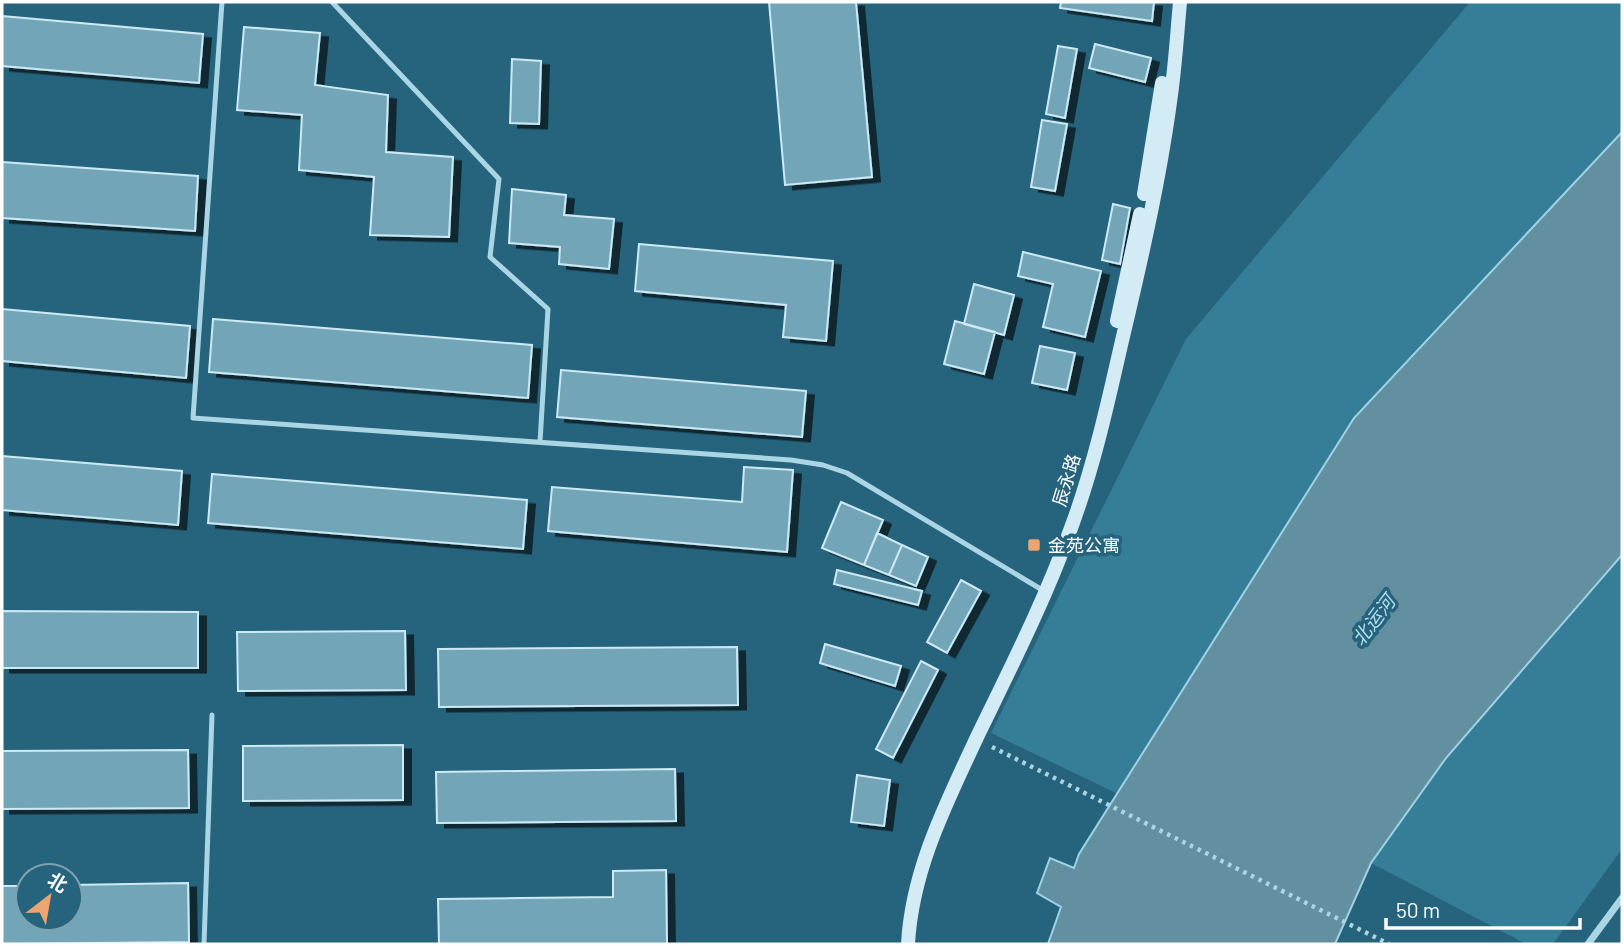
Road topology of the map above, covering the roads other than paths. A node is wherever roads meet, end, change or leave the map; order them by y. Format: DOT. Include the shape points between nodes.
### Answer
graph roads {
  1 [pos="222,2"];
  2 [pos="332,2"];
  3 [pos="1171,2"];
  4 [pos="1180,2"];
  5 [pos="540,442"];
  6 [pos="1043,590"];
  7 [pos="212,715"];
  8 [pos="1622,898"];
  9 [pos="204,944"];
  10 [pos="902,944"];
  11 [pos="908,944"];
  12 [pos="1588,944"];
  1 -- 5 [label="lane" via="193,418"];
  2 -- 5 [label="lane" via="499,179 489,257 548,309"];
  3 -- 6 [label="main road, 辰永路" via="1161,97 1141,212 1091,440"];
  4 -- 6 [label="main road, 辰永路" via="1170,102 1141,259 1098,444 1072,526"];
  5 -- 6 [label="lane" via="823,464 847,473"];
  6 -- 10 [label="main road, 辰永路" via="936,807 913,870"];
  6 -- 11 [label="main road, 辰永路" via="925,856"];
  7 -- 9 [label="lane"];
  8 -- 12 [label="street"];
}
